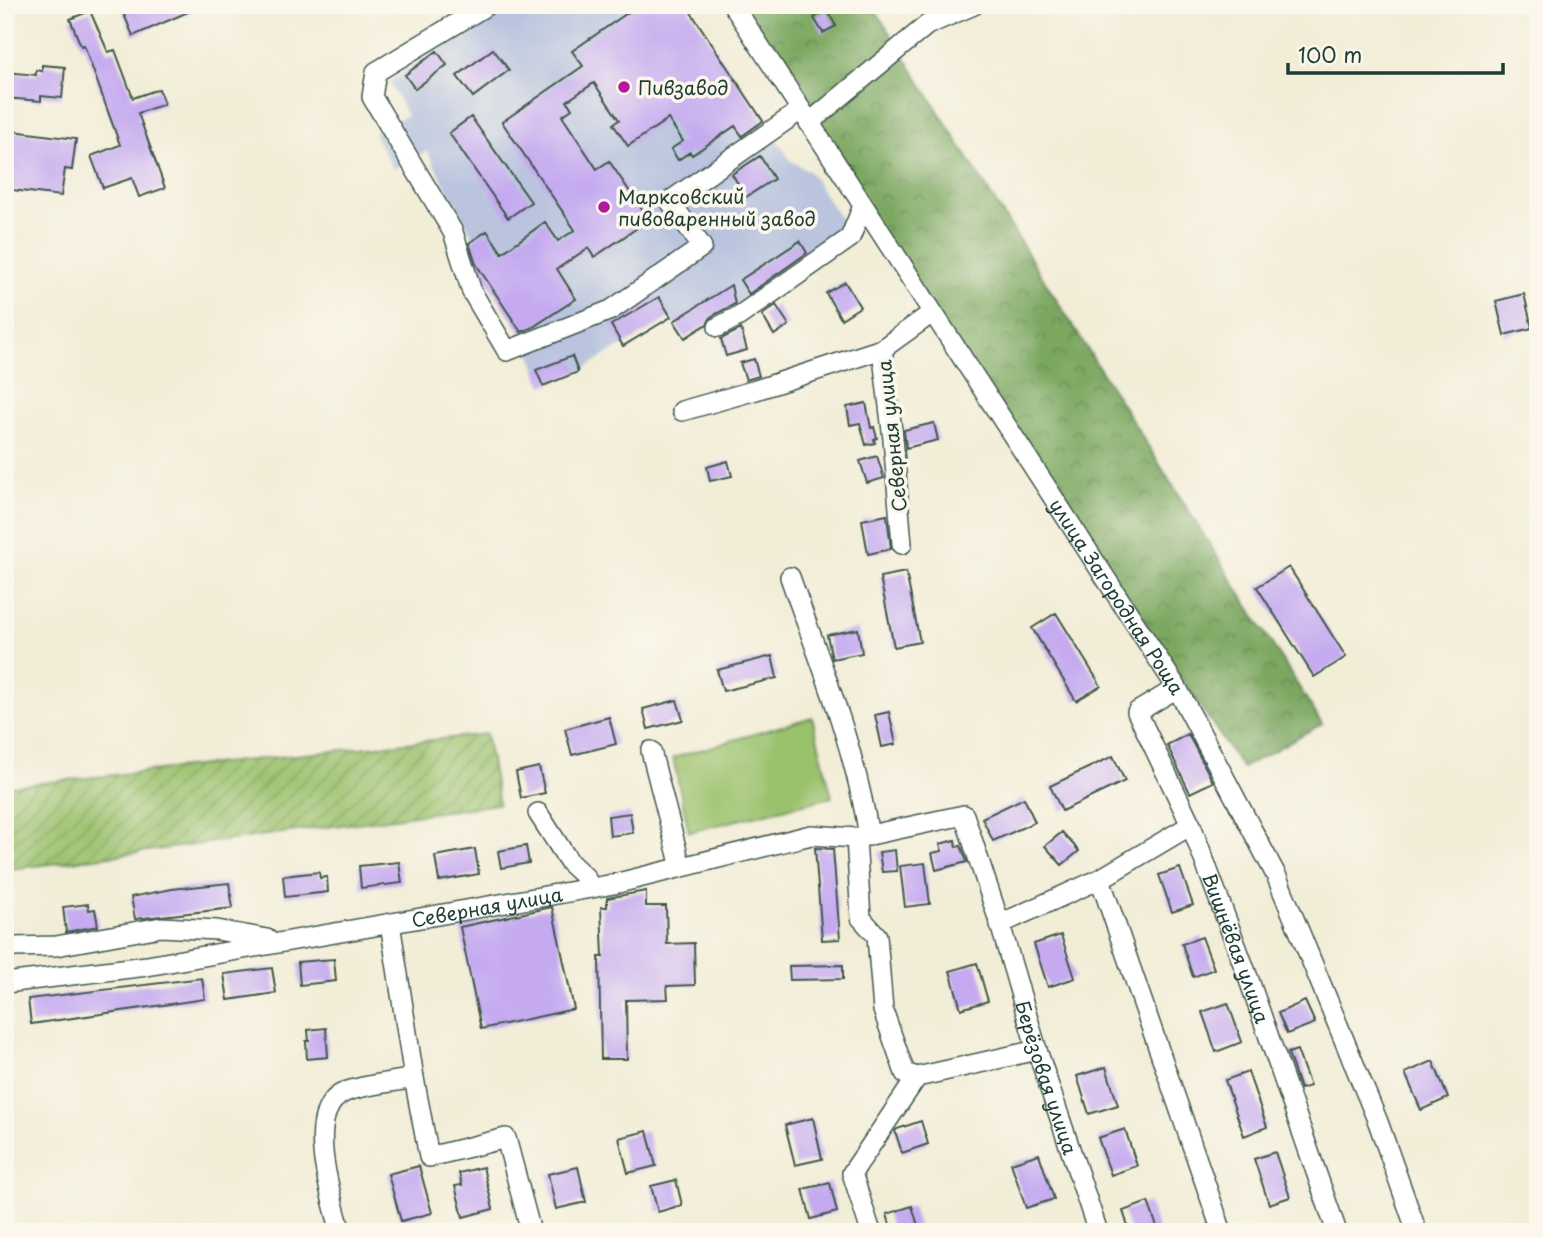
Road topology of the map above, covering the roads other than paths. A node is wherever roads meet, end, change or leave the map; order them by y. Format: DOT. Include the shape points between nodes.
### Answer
graph roads {
  1 [pos="487,5"];
  2 [pos="733,5"];
  3 [pos="974,5"];
  4 [pos="805,117"];
  5 [pos="863,206"];
  6 [pos="932,313"];
  7 [pos="718,327"];
  8 [pos="882,349"];
  9 [pos="682,411"];
  10 [pos="902,544"];
  11 [pos="790,577"];
  12 [pos="1177,688"];
  13 [pos="651,751"];
  14 [pos="538,813"];
  15 [pos="964,815"];
  16 [pos="1191,824"];
  17 [pos="863,837"];
  18 [pos="681,867"];
  19 [pos="1100,879"];
  20 [pos="592,888"];
  21 [pos="390,923"];
  22 [pos="1000,924"];
  23 [pos="282,942"];
  24 [pos="5,949"];
  25 [pos="5,983"];
  26 [pos="1037,1050"];
  27 [pos="917,1077"];
  28 [pos="414,1078"];
  29 [pos="341,1232"];
  30 [pos="530,1232"];
  31 [pos="871,1232"];
  32 [pos="1098,1232"];
  33 [pos="1222,1232"];
  34 [pos="1337,1232"];
  35 [pos="1417,1232"];
  1 -- 4 [label="street" via="376,72 372,97 453,232 471,292 507,351 611,310 702,247 670,201"];
  2 -- 4 [label="street, улица Загородная Роща"];
  3 -- 4 [label="street" via="927,24"];
  4 -- 5 [label="street, улица Загородная Роща"];
  5 -- 6 [label="street, улица Загородная Роща"];
  5 -- 7 [label="street" via="850,238"];
  6 -- 8 [label="street, Северная улица"];
  6 -- 12 [label="street, улица Загородная Роща"];
  8 -- 9 [label="street"];
  8 -- 10 [label="street, Северная улица"];
  11 -- 17 [label="street" via="863,795"];
  12 -- 16 [label="street, Вишнёвая улица" via="1138,712"];
  12 -- 35 [label="street, улица Загородная Роща" via="1276,875 1378,1122"];
  13 -- 18 [label="street"];
  14 -- 20 [label="street"];
  15 -- 17 [label="street, Северная улица"];
  15 -- 22 [label="street, Берёзовая улица"];
  16 -- 19 [label="street"];
  16 -- 34 [label="street, Вишнёвая улица"];
  17 -- 18 [label="street, Северная улица" via="811,835"];
  17 -- 27 [label="street" via="861,918 877,936 883,1010 905,1073"];
  18 -- 20 [label="street, Северная улица"];
  19 -- 22 [label="street"];
  19 -- 33 [label="street"];
  20 -- 21 [label="street, Северная улица"];
  21 -- 23 [label="street, Северная улица"];
  21 -- 28 [label="street"];
  22 -- 26 [label="street, Берёзовая улица"];
  23 -- 24 [label="street" via="218,930 160,927 56,946"];
  23 -- 25 [label="street, Северная улица" via="146,966"];
  26 -- 27 [label="street"];
  26 -- 32 [label="street, Берёзовая улица"];
  27 -- 31 [label="street" via="852,1173"];
  28 -- 29 [label="street" via="345,1092 330,1103 323,1126 326,1174"];
  28 -- 30 [label="street" via="429,1157 506,1138"];
}
